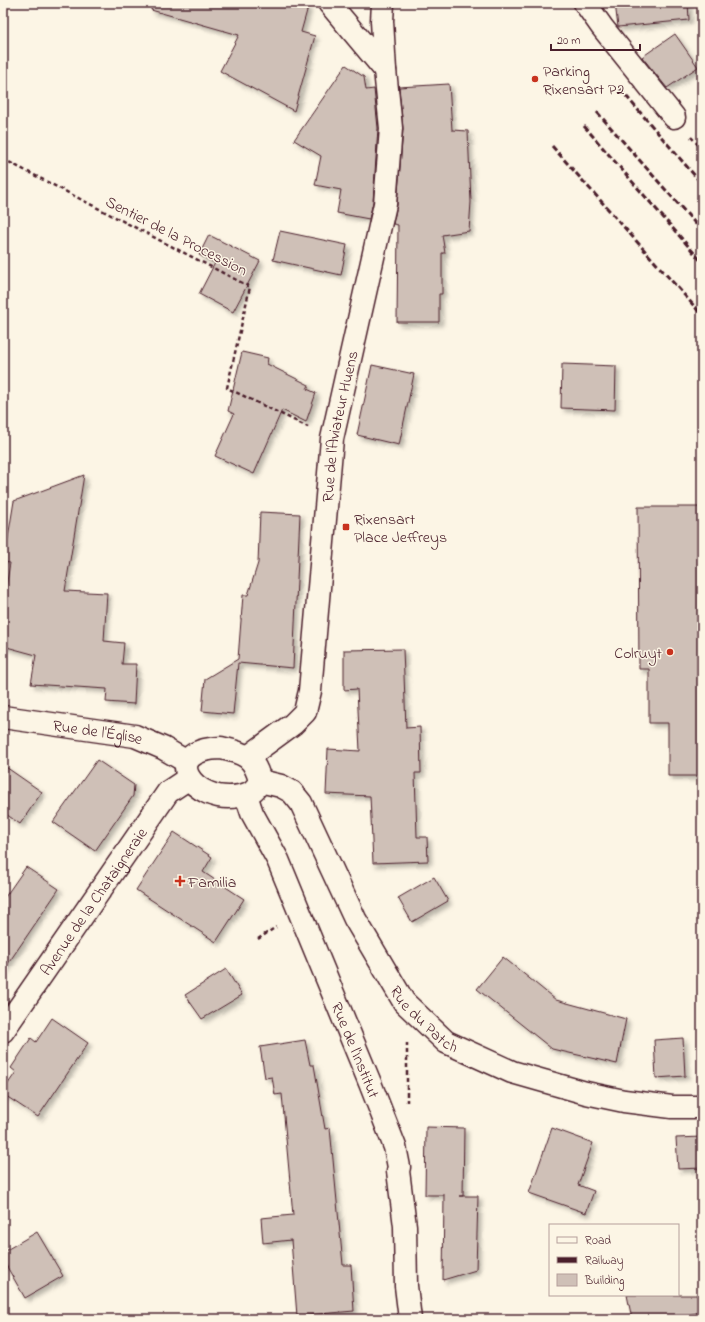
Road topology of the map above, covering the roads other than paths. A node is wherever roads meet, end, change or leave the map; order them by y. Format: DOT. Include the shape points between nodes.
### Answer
graph roads {
  1 [pos="329,3"];
  2 [pos="383,3"];
  3 [pos="585,3"];
  4 [pos="385,70"];
  5 [pos="674,117"];
  6 [pos="3,717"];
  7 [pos="248,757"];
  8 [pos="188,770"];
  9 [pos="253,788"];
  10 [pos="3,1031"];
  11 [pos="702,1107"];
  12 [pos="410,1319"];
  1 -- 4 [label="street"];
  2 -- 4 [label="street, Rue de l'Aviateur Huens"];
  3 -- 5 [label="street"];
  4 -- 7 [label="street, Rue de l'Aviateur Huens" via="391,128 384,204 332,439 310,691 305,712"];
  6 -- 8 [label="street, Rue de l'Église" via="135,736 163,748"];
  7 -- 8 [label="street" via="237,751 209,749 192,756"];
  7 -- 9 [label="street" via="257,771"];
  8 -- 9 [label="street" via="202,791 220,798 235,797"];
  8 -- 10 [label="street, Avenue de la Chataigneraie" via="168,792"];
  9 -- 11 [label="street, Rue du Patch" via="281,786 292,792 301,803 355,919 404,1002 446,1042 512,1072 586,1093 672,1107"];
  9 -- 12 [label="street, Rue de l'Institut" via="252,813 278,860 395,1147 405,1226 406,1286"];
}
